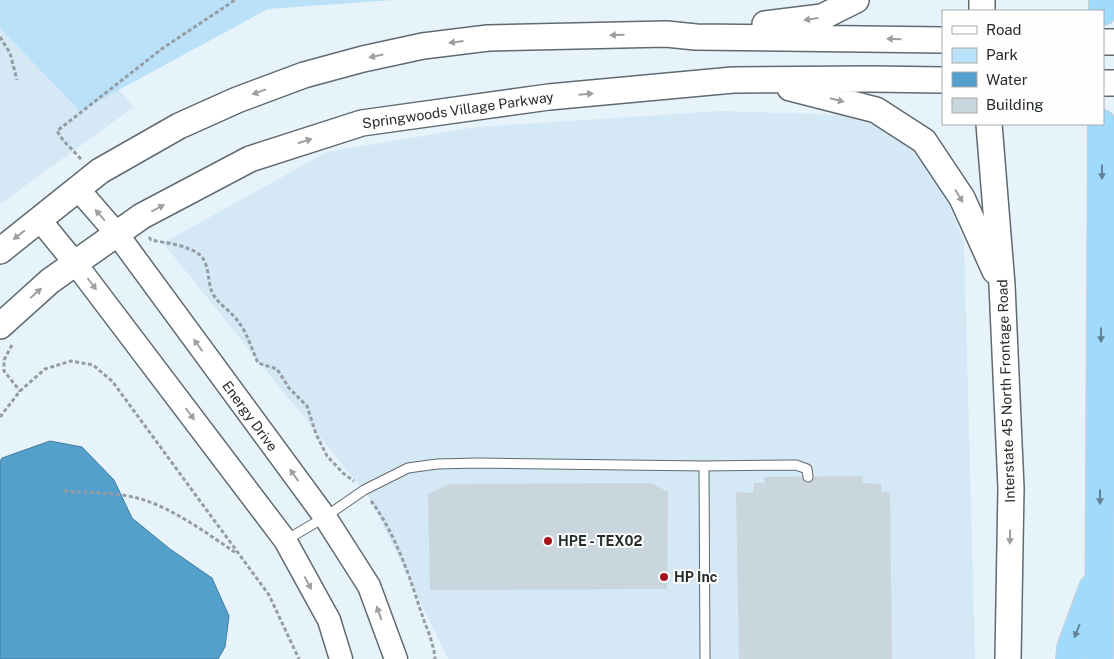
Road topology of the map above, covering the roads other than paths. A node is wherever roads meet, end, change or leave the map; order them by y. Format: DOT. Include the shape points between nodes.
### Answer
graph roads {
  1 [pos="856,0"];
  2 [pos="666,34"];
  3 [pos="942,40"];
  4 [pos="756,80"];
  5 [pos="942,80"];
  6 [pos="989,125"];
  7 [pos="1102,125"];
  8 [pos="87,182"];
  9 [pos="39,219"];
  10 [pos="126,227"];
  11 [pos="0,251"];
  12 [pos="75,263"];
  13 [pos="1002,285"];
  14 [pos="7,334"];
  15 [pos="704,466"];
  16 [pos="808,477"];
  17 [pos="325,517"];
  18 [pos="285,540"];
  19 [pos="1100,570"];
  20 [pos="341,659"];
  21 [pos="396,659"];
  22 [pos="705,659"];
  23 [pos="1008,659"];
  24 [pos="1070,659"];
  25 [pos="1099,659"];
  1 -- 2 [label="main road, one-way" via="822,17 774,24 696,23"];
  3 -- 2 [label="main road, one-way"];
  2 -- 8 [label="main road, one-way" via="488,38 363,58 304,74 179,126"];
  4 -- 5 [label="main road, Springwoods Village Parkway"];
  10 -- 4 [label="main road, Springwoods Village Parkway, one-way" via="250,159 362,123 549,97"];
  4 -- 13 [label="main road, one-way" via="876,110 924,141 962,198"];
  6 -- 13 [label="main road, Interstate 45 North Frontage Road"];
  7 -- 19 [label="highway, one-way"];
  8 -- 9 [label="main road"];
  10 -- 8 [label="street, Energy Drive, one-way"];
  9 -- 11 [label="main road, one-way"];
  9 -- 12 [label="street"];
  10 -- 12 [label="main road, Springwoods Village Parkway"];
  17 -- 10 [label="street, Energy Drive, one-way" via="131,253"];
  14 -- 12 [label="main road, Springwoods Village Parkway, one-way" via="50,282"];
  12 -- 18 [label="street, one-way"];
  13 -- 23 [label="main road, Interstate 45 North Frontage Road, one-way" via="1011,488"];
  15 -- 16 [label="lane" via="796,465 807,469"];
  15 -- 17 [label="lane" via="437,464 408,468 364,490"];
  15 -- 22 [label="lane"];
  17 -- 18 [label="lane"];
  21 -- 17 [label="street, Energy Drive, one-way" via="369,586"];
  18 -- 20 [label="street, one-way" via="328,620"];
  19 -- 24 [label="highway, one-way" via="1071,648"];
  19 -- 25 [label="highway"];
}
